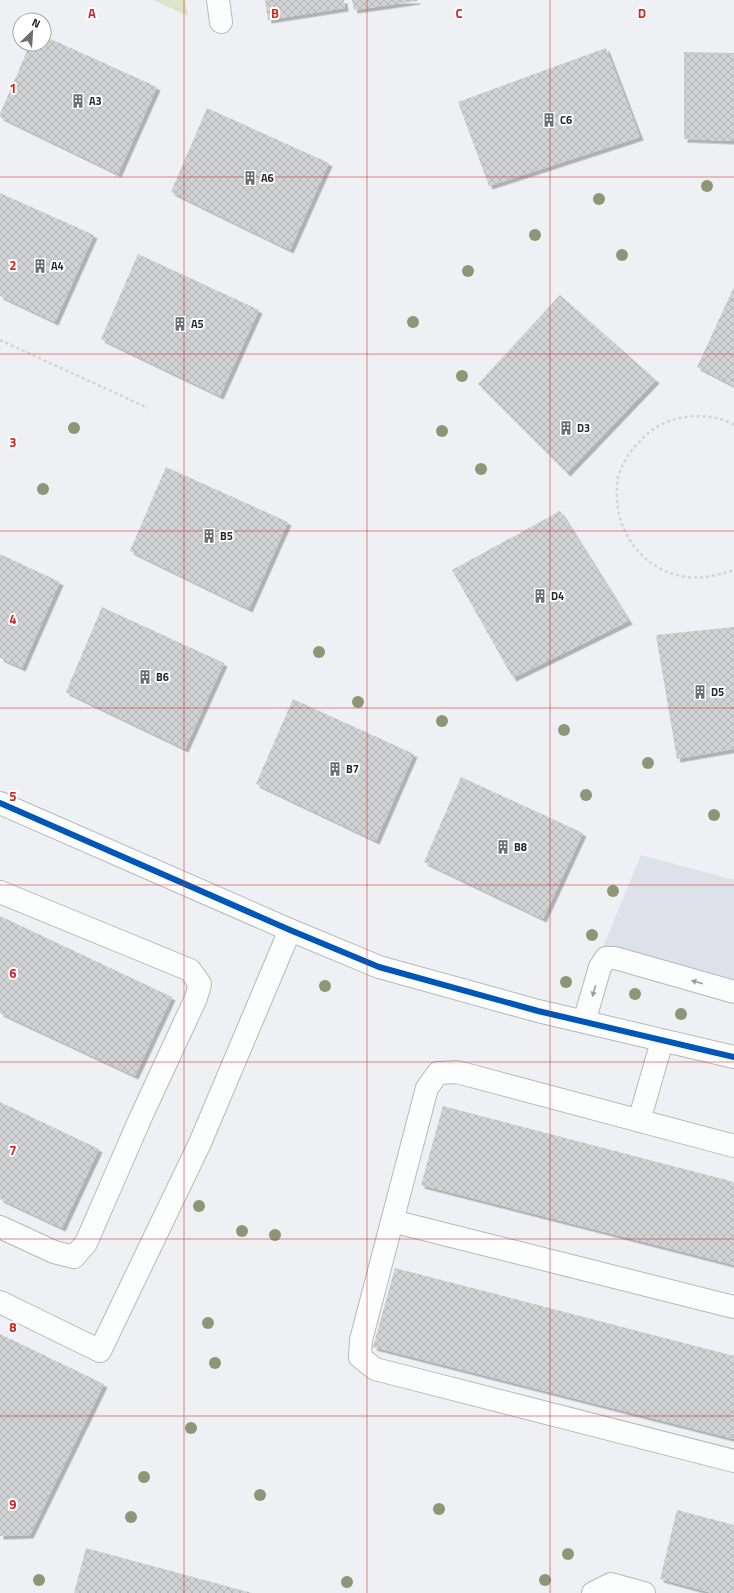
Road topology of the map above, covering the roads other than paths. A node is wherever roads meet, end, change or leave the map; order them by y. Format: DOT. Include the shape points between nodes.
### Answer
graph roads {
  1 [pos="218,0"];
  2 [pos="221,22"];
  3 [pos="1,808"];
  4 [pos="0,892"];
  5 [pos="290,930"];
  6 [pos="734,992"];
  7 [pos="584,1022"];
  8 [pos="662,1041"];
  9 [pos="734,1057"];
  10 [pos="639,1121"];
  11 [pos="734,1146"];
  12 [pos="392,1221"];
  13 [pos="0,1227"];
  14 [pos="0,1302"];
  15 [pos="734,1307"];
  16 [pos="734,1461"];
  17 [pos="593,1593"];
  18 [pos="644,1593"];
  1 -- 2 [label="street"];
  3 -- 5 [label="street"];
  4 -- 13 [label="street" via="190,970 200,984 86,1243 74,1257 54,1252"];
  5 -- 7 [label="street" via="379,967"];
  5 -- 14 [label="street" via="200,1143 100,1351"];
  6 -- 7 [label="street, one-way" via="615,958 606,958 600,967"];
  7 -- 8 [label="street"];
  8 -- 9 [label="street"];
  8 -- 10 [label="street"];
  10 -- 11 [label="street"];
  10 -- 12 [label="street" via="458,1072 438,1072 427,1088"];
  12 -- 15 [label="street"];
  12 -- 16 [label="street" via="361,1340 360,1357 375,1369"];
  17 -- 18 [label="street" via="610,1584"];
}
